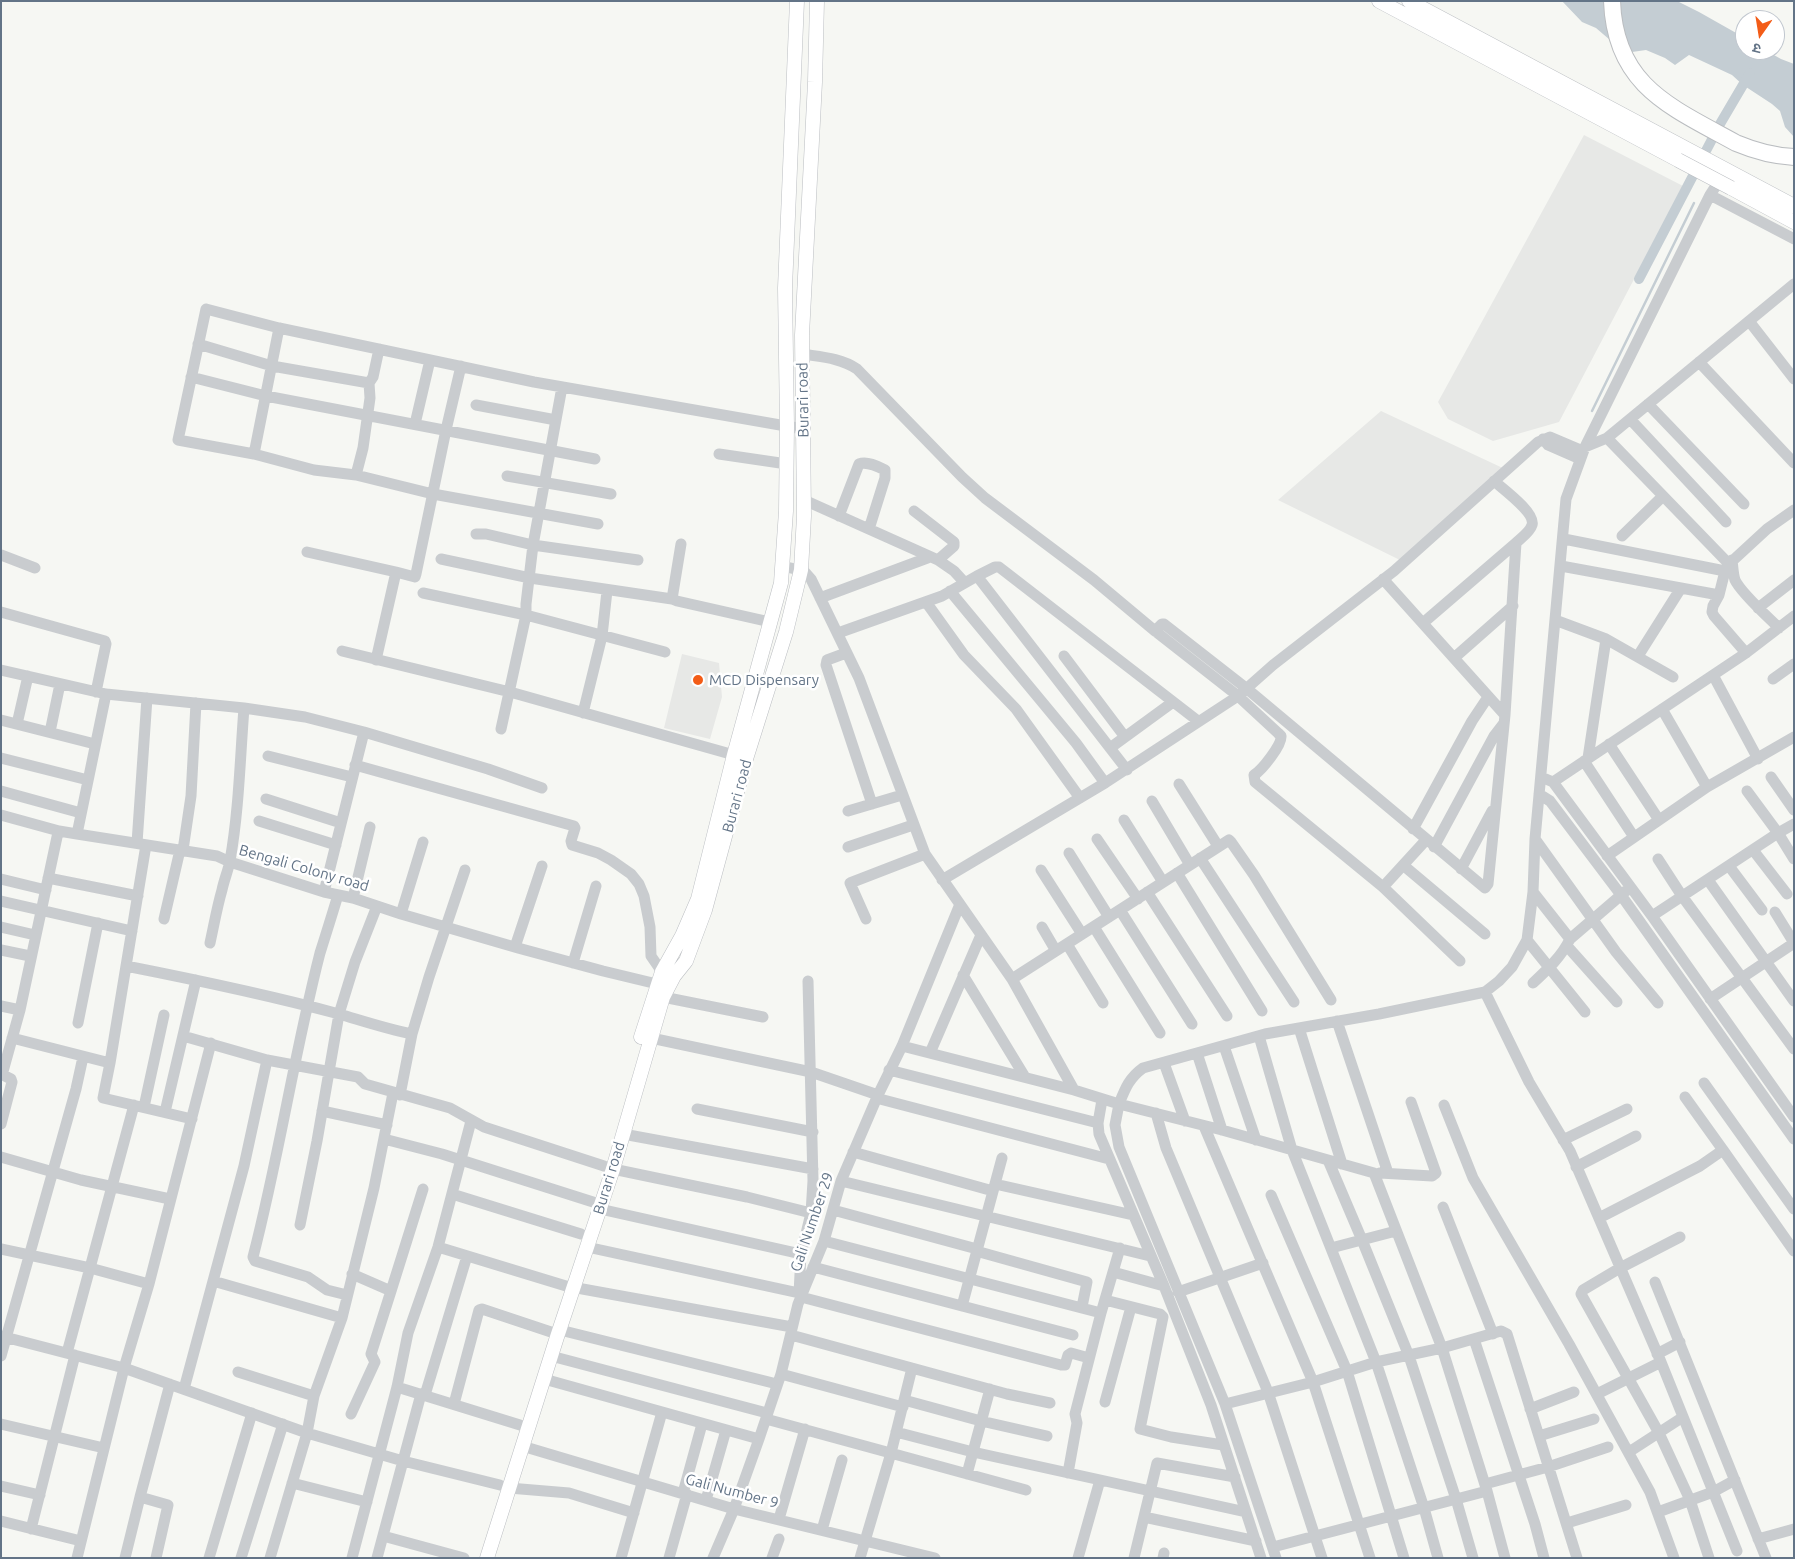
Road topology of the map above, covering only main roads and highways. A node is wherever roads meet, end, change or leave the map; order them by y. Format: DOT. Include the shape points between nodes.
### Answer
graph roads {
  1 [pos="797,1"];
  2 [pos="817,1"];
  3 [pos="1379,1"];
  4 [pos="1409,1"];
  5 [pos="1612,1"];
  6 [pos="1794,157"];
  7 [pos="1794,206"];
  8 [pos="1794,222"];
  9 [pos="749,700"];
  10 [pos="764,704"];
  11 [pos="661,984"];
  12 [pos="609,1168"];
  13 [pos="555,1331"];
  14 [pos="505,1486"];
  15 [pos="478,1558"];
  16 [pos="486,1558"];
  1 -- 9 [label="main road, Burari road" via="785,288 786,511 781,583"];
  2 -- 10 [label="main road, Burari road" via="802,354 804,500 801,570"];
  3 -- 8 [label="main road, bridge"];
  4 -- 7 [label="main road"];
  5 -- 6 [label="highway" via="1617,35 1625,58 1660,99 1748,148"];
  9 -- 10 [label="main road"];
  9 -- 11 [label="main road, Burari road" via="698,899"];
  10 -- 11 [label="main road, Burari road" via="705,910 686,960 674,976"];
  11 -- 12 [label="main road, Burari road"];
  11 -- 12 [label="main road, Burari road" via="651,1038 623,1134"];
  12 -- 13 [label="main road, Burari road"];
  13 -- 14 [label="main road, Burari road" via="520,1425"];
  13 -- 14 [label="main road, Burari road" via="544,1380"];
  14 -- 15 [label="main road, Burari road"];
  14 -- 16 [label="main road, Burari road"];
}
